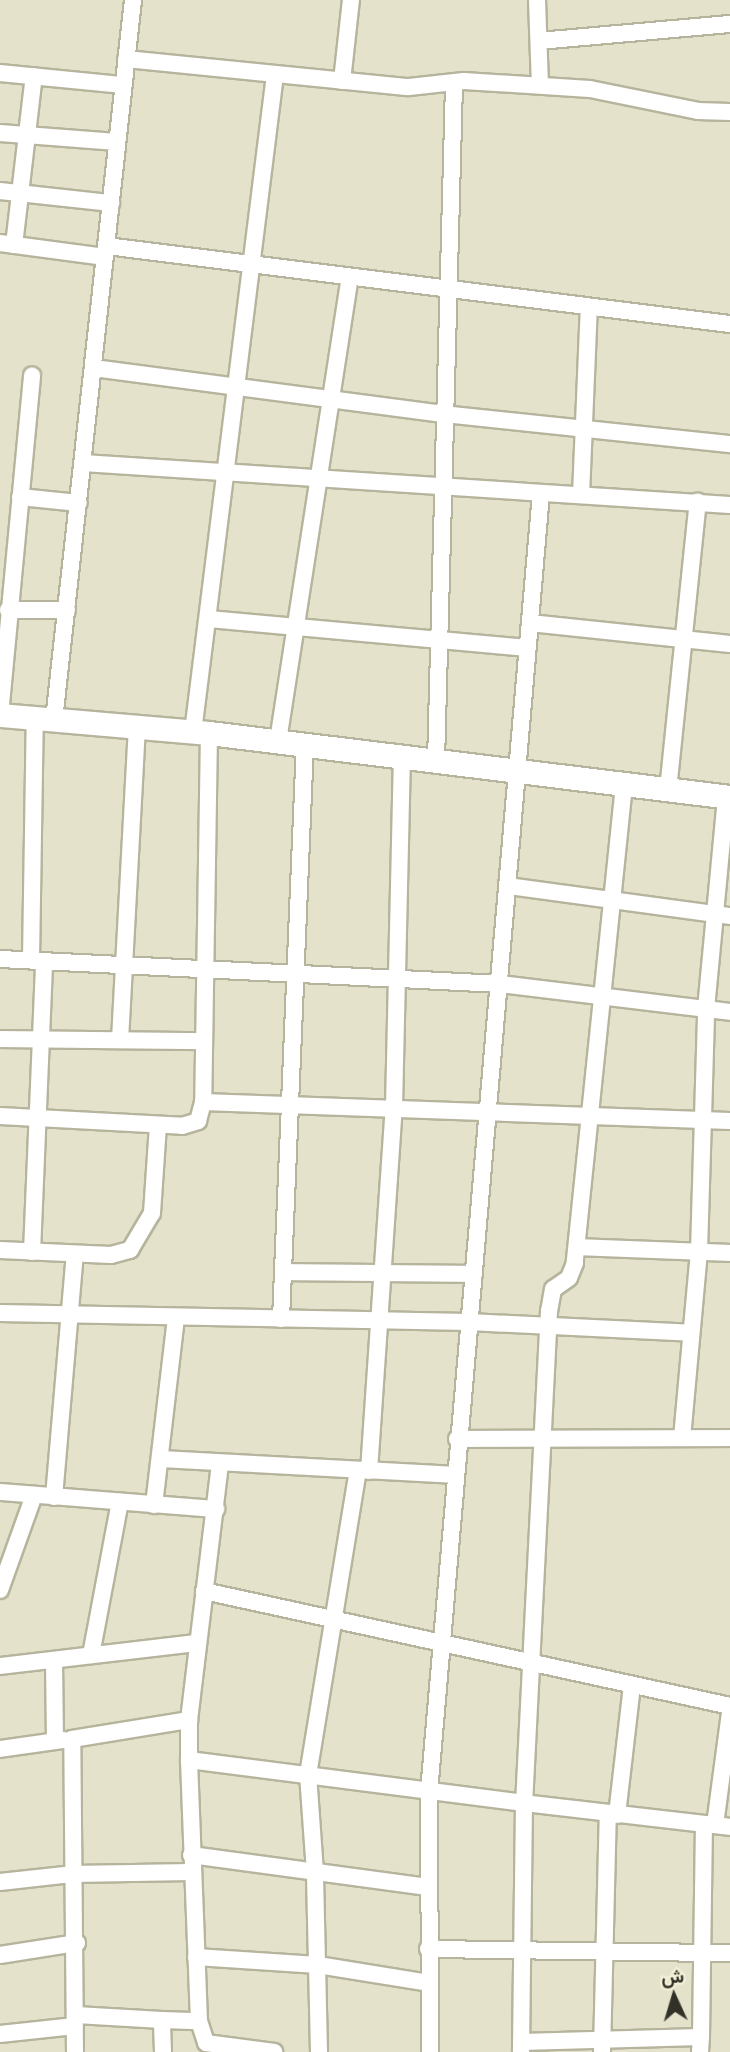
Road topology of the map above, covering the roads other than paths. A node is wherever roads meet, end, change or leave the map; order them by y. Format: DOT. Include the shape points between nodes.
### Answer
graph roads {
  1 [pos="133,0"];
  2 [pos="351,0"];
  3 [pos="537,0"];
  4 [pos="730,24"];
  5 [pos="539,41"];
  6 [pos="126,59"];
  7 [pos="0,73"];
  8 [pos="275,75"];
  9 [pos="34,76"];
  10 [pos="342,81"];
  11 [pos="454,83"];
  12 [pos="123,85"];
  13 [pos="540,85"];
  14 [pos="730,112"];
  15 [pos="0,133"];
  16 [pos="27,136"];
  17 [pos="117,142"];
  18 [pos="0,191"];
  19 [pos="20,193"];
  20 [pos="111,203"];
  21 [pos="7,244"];
  22 [pos="106,252"];
  23 [pos="250,265"];
  24 [pos="351,278"];
  25 [pos="446,290"];
  26 [pos="589,307"];
  27 [pos="730,324"];
  28 [pos="94,368"];
  29 [pos="32,376"];
  30 [pos="236,389"];
  31 [pos="332,400"];
  32 [pos="443,414"];
  33 [pos="584,429"];
  34 [pos="730,444"];
  35 [pos="83,463"];
  36 [pos="229,473"];
  37 [pos="320,480"];
  38 [pos="440,489"];
  39 [pos="541,493"];
  40 [pos="581,495"];
  41 [pos="20,497"];
  42 [pos="698,502"];
  43 [pos="79,503"];
  44 [pos="730,505"];
  45 [pos="8,610"];
  46 [pos="67,610"];
  47 [pos="209,619"];
  48 [pos="297,624"];
  49 [pos="530,624"];
  50 [pos="3,634"];
  51 [pos="439,639"];
  52 [pos="683,640"];
  53 [pos="730,644"];
  54 [pos="528,648"];
  55 [pos="0,715"];
  56 [pos="45,719"];
  57 [pos="137,727"];
  58 [pos="201,733"];
  59 [pos="278,741"];
  60 [pos="305,745"];
  61 [pos="402,757"];
  62 [pos="436,762"];
  63 [pos="518,772"];
  64 [pos="624,785"];
  65 [pos="668,790"];
  66 [pos="728,797"];
  67 [pos="508,886"];
  68 [pos="612,901"];
  69 [pos="722,915"];
  70 [pos="0,959"];
  71 [pos="38,960"];
  72 [pos="125,964"];
  73 [pos="203,969"];
  74 [pos="294,974"];
  75 [pos="398,978"];
  76 [pos="500,984"];
  77 [pos="601,996"];
  78 [pos="706,1009"];
  79 [pos="730,1012"];
  80 [pos="0,1039"];
  81 [pos="41,1040"];
  82 [pos="121,1040"];
  83 [pos="202,1041"];
  84 [pos="203,1102"];
  85 [pos="291,1102"];
  86 [pos="394,1107"];
  87 [pos="490,1111"];
  88 [pos="0,1116"];
  89 [pos="592,1116"];
  90 [pos="35,1119"];
  91 [pos="702,1120"];
  92 [pos="730,1121"];
  93 [pos="158,1125"];
  94 [pos="576,1247"];
  95 [pos="0,1250"];
  96 [pos="32,1252"];
  97 [pos="699,1252"];
  98 [pos="730,1253"];
  99 [pos="75,1254"];
  100 [pos="283,1272"];
  101 [pos="384,1272"];
  102 [pos="474,1274"];
  103 [pos="0,1313"];
  104 [pos="71,1315"];
  105 [pos="176,1317"];
  106 [pos="281,1319"];
  107 [pos="381,1321"];
  108 [pos="469,1322"];
  109 [pos="548,1326"];
  110 [pos="691,1333"];
  111 [pos="681,1438"];
  112 [pos="730,1438"];
  113 [pos="457,1440"];
  114 [pos="541,1440"];
  115 [pos="160,1459"];
  116 [pos="220,1465"];
  117 [pos="364,1471"];
  118 [pos="454,1475"];
  119 [pos="0,1492"];
  120 [pos="34,1495"];
  121 [pos="54,1497"];
  122 [pos="120,1502"];
  123 [pos="154,1505"];
  124 [pos="216,1509"];
  125 [pos="0,1590"];
  126 [pos="204,1591"];
  127 [pos="334,1621"];
  128 [pos="441,1642"];
  129 [pos="195,1643"];
  130 [pos="91,1655"];
  131 [pos="54,1660"];
  132 [pos="528,1662"];
  133 [pos="0,1666"];
  134 [pos="632,1685"];
  135 [pos="730,1706"];
  136 [pos="730,1713"];
  137 [pos="188,1720"];
  138 [pos="72,1739"];
  139 [pos="55,1741"];
  140 [pos="0,1749"];
  141 [pos="189,1760"];
  142 [pos="308,1775"];
  143 [pos="429,1792"];
  144 [pos="524,1803"];
  145 [pos="613,1814"];
  146 [pos="716,1825"];
  147 [pos="191,1855"];
  148 [pos="191,1872"];
  149 [pos="315,1872"];
  150 [pos="72,1874"];
  151 [pos="0,1882"];
  152 [pos="428,1887"];
  153 [pos="77,1943"];
  154 [pos="428,1950"];
  155 [pos="602,1952"];
  156 [pos="522,1953"];
  157 [pos="700,1953"];
  158 [pos="730,1954"];
  159 [pos="0,1955"];
  160 [pos="196,1956"];
  161 [pos="318,1965"];
  162 [pos="429,1983"];
  163 [pos="75,2020"];
  164 [pos="162,2020"];
  165 [pos="199,2021"];
  166 [pos="0,2034"];
  167 [pos="602,2044"];
  168 [pos="701,2044"];
  169 [pos="521,2047"];
  170 [pos="75,2052"];
  171 [pos="163,2052"];
  172 [pos="273,2052"];
  173 [pos="318,2052"];
  174 [pos="430,2052"];
  1 -- 6 [label="street"];
  2 -- 10 [label="street"];
  3 -- 5 [label="street"];
  4 -- 5 [label="street"];
  5 -- 13 [label="street"];
  6 -- 8 [label="street"];
  6 -- 12 [label="street"];
  7 -- 9 [label="street"];
  8 -- 10 [label="street"];
  8 -- 23 [label="street"];
  9 -- 12 [label="street"];
  9 -- 16 [label="street"];
  10 -- 11 [label="street" via="409,87"];
  11 -- 13 [label="street"];
  11 -- 25 [label="street"];
  12 -- 17 [label="street"];
  13 -- 14 [label="street" via="606,90 698,111"];
  15 -- 16 [label="street"];
  16 -- 17 [label="street"];
  16 -- 19 [label="street"];
  17 -- 20 [label="street"];
  18 -- 19 [label="street"];
  19 -- 20 [label="street"];
  19 -- 21 [label="street"];
  20 -- 22 [label="street"];
  21 -- 22 [label="street"];
  22 -- 23 [label="street"];
  22 -- 28 [label="street"];
  23 -- 24 [label="street"];
  23 -- 30 [label="street"];
  24 -- 25 [label="street"];
  24 -- 31 [label="street"];
  25 -- 26 [label="street"];
  25 -- 32 [label="street"];
  26 -- 27 [label="street"];
  26 -- 33 [label="street"];
  28 -- 30 [label="street"];
  28 -- 35 [label="street"];
  29 -- 41 [label="street"];
  30 -- 31 [label="street"];
  30 -- 36 [label="street"];
  31 -- 32 [label="street"];
  31 -- 37 [label="street"];
  32 -- 33 [label="street"];
  32 -- 38 [label="street"];
  33 -- 34 [label="street"];
  33 -- 40 [label="street"];
  35 -- 36 [label="street"];
  35 -- 43 [label="street"];
  36 -- 37 [label="street"];
  36 -- 47 [label="street"];
  37 -- 38 [label="street"];
  37 -- 48 [label="street"];
  38 -- 39 [label="street"];
  38 -- 51 [label="street"];
  39 -- 40 [label="street"];
  39 -- 49 [label="street"];
  40 -- 42 [label="street"];
  41 -- 43 [label="street"];
  41 -- 45 [label="street"];
  42 -- 44 [label="street"];
  42 -- 52 [label="street"];
  43 -- 46 [label="street"];
  45 -- 46 [label="street"];
  45 -- 50 [label="street"];
  46 -- 56 [label="street"];
  47 -- 48 [label="street"];
  47 -- 58 [label="street"];
  48 -- 51 [label="street"];
  48 -- 59 [label="street"];
  49 -- 52 [label="street"];
  49 -- 54 [label="street"];
  50 -- 55 [label="street"];
  51 -- 54 [label="street"];
  51 -- 62 [label="street"];
  52 -- 53 [label="street"];
  52 -- 65 [label="street"];
  54 -- 63 [label="street"];
  55 -- 56 [label="street"];
  56 -- 57 [label="street"];
  56 -- 71 [label="street"];
  57 -- 58 [label="street"];
  57 -- 72 [label="street"];
  58 -- 59 [label="street"];
  58 -- 73 [label="street"];
  59 -- 60 [label="street"];
  60 -- 61 [label="street"];
  60 -- 74 [label="street"];
  61 -- 62 [label="street"];
  61 -- 75 [label="street"];
  62 -- 63 [label="street"];
  63 -- 64 [label="street"];
  63 -- 67 [label="street"];
  64 -- 65 [label="street"];
  64 -- 68 [label="street"];
  65 -- 66 [label="street"];
  66 -- 69 [label="street"];
  67 -- 68 [label="street"];
  67 -- 76 [label="street"];
  68 -- 69 [label="street"];
  68 -- 77 [label="street"];
  69 -- 78 [label="street"];
  70 -- 71 [label="street"];
  71 -- 72 [label="street"];
  71 -- 81 [label="street"];
  72 -- 73 [label="street"];
  72 -- 82 [label="street"];
  73 -- 74 [label="street"];
  73 -- 83 [label="street"];
  74 -- 75 [label="street"];
  74 -- 85 [label="street"];
  75 -- 76 [label="street"];
  75 -- 86 [label="street"];
  76 -- 77 [label="street"];
  76 -- 87 [label="street"];
  77 -- 78 [label="street"];
  77 -- 89 [label="street"];
  78 -- 79 [label="street"];
  78 -- 91 [label="street"];
  80 -- 81 [label="street"];
  81 -- 82 [label="street"];
  81 -- 90 [label="street"];
  82 -- 83 [label="street"];
  83 -- 84 [label="street"];
  84 -- 85 [label="street"];
  84 -- 93 [label="street" via="195,1123"];
  85 -- 86 [label="street"];
  85 -- 100 [label="street"];
  86 -- 87 [label="street"];
  86 -- 101 [label="street"];
  87 -- 89 [label="street"];
  87 -- 102 [label="street"];
  88 -- 90 [label="street"];
  89 -- 91 [label="street"];
  89 -- 94 [label="street"];
  90 -- 93 [label="street"];
  90 -- 96 [label="street"];
  91 -- 92 [label="street"];
  91 -- 97 [label="street"];
  93 -- 99 [label="street" via="156,1195 144,1234 122,1254"];
  94 -- 97 [label="street"];
  94 -- 109 [label="street" via="572,1275 551,1296"];
  95 -- 96 [label="street"];
  96 -- 99 [label="street"];
  97 -- 98 [label="street"];
  97 -- 110 [label="street"];
  99 -- 104 [label="street"];
  100 -- 101 [label="street"];
  100 -- 106 [label="street"];
  101 -- 102 [label="street"];
  101 -- 107 [label="street"];
  102 -- 108 [label="street"];
  103 -- 104 [label="street"];
  104 -- 105 [label="street"];
  104 -- 121 [label="street"];
  105 -- 106 [label="street"];
  105 -- 115 [label="street"];
  106 -- 107 [label="street"];
  107 -- 108 [label="street"];
  107 -- 117 [label="street"];
  108 -- 109 [label="street"];
  108 -- 113 [label="street"];
  109 -- 110 [label="street"];
  109 -- 114 [label="street"];
  110 -- 111 [label="street"];
  111 -- 112 [label="street"];
  111 -- 114 [label="street"];
  113 -- 114 [label="street"];
  113 -- 118 [label="street"];
  114 -- 132 [label="street"];
  115 -- 116 [label="street"];
  115 -- 123 [label="street"];
  116 -- 117 [label="street"];
  116 -- 124 [label="street"];
  117 -- 118 [label="street"];
  117 -- 127 [label="street"];
  118 -- 128 [label="street"];
  119 -- 120 [label="street"];
  120 -- 121 [label="street"];
  120 -- 125 [label="street"];
  121 -- 122 [label="street"];
  122 -- 123 [label="street"];
  122 -- 130 [label="street"];
  123 -- 124 [label="street"];
  124 -- 126 [label="street"];
  126 -- 127 [label="street"];
  126 -- 129 [label="street"];
  127 -- 128 [label="street"];
  127 -- 142 [label="street"];
  128 -- 132 [label="street"];
  128 -- 143 [label="street"];
  129 -- 130 [label="street"];
  129 -- 137 [label="street"];
  130 -- 131 [label="street"];
  131 -- 133 [label="street"];
  131 -- 139 [label="street"];
  132 -- 134 [label="street"];
  132 -- 144 [label="street"];
  134 -- 135 [label="street"];
  134 -- 145 [label="street"];
  136 -- 146 [label="street"];
  137 -- 138 [label="street"];
  137 -- 141 [label="street"];
  138 -- 139 [label="street"];
  138 -- 150 [label="street"];
  139 -- 140 [label="street"];
  141 -- 142 [label="street"];
  141 -- 147 [label="street"];
  142 -- 143 [label="street"];
  142 -- 149 [label="street"];
  143 -- 144 [label="street"];
  143 -- 152 [label="street"];
  144 -- 145 [label="street"];
  144 -- 156 [label="street"];
  145 -- 146 [label="street"];
  145 -- 155 [label="street"];
  146 -- 157 [label="street"];
  147 -- 148 [label="street"];
  147 -- 149 [label="street"];
  148 -- 150 [label="street"];
  148 -- 160 [label="street"];
  149 -- 152 [label="street"];
  149 -- 161 [label="street"];
  150 -- 151 [label="street"];
  150 -- 153 [label="street"];
  152 -- 154 [label="street"];
  153 -- 159 [label="street"];
  153 -- 163 [label="street"];
  154 -- 156 [label="street"];
  154 -- 162 [label="street"];
  155 -- 156 [label="street"];
  155 -- 157 [label="street"];
  155 -- 167 [label="street"];
  156 -- 169 [label="street"];
  157 -- 158 [label="street"];
  157 -- 168 [label="street"];
  160 -- 161 [label="street"];
  160 -- 165 [label="street"];
  161 -- 162 [label="street"];
  161 -- 173 [label="street"];
  162 -- 174 [label="street"];
  163 -- 164 [label="street"];
  163 -- 166 [label="street"];
  163 -- 170 [label="street"];
  164 -- 165 [label="street"];
  164 -- 171 [label="street"];
  165 -- 172 [label="street" via="206,2043"];
  167 -- 168 [label="street"];
  167 -- 169 [label="street"];
}
